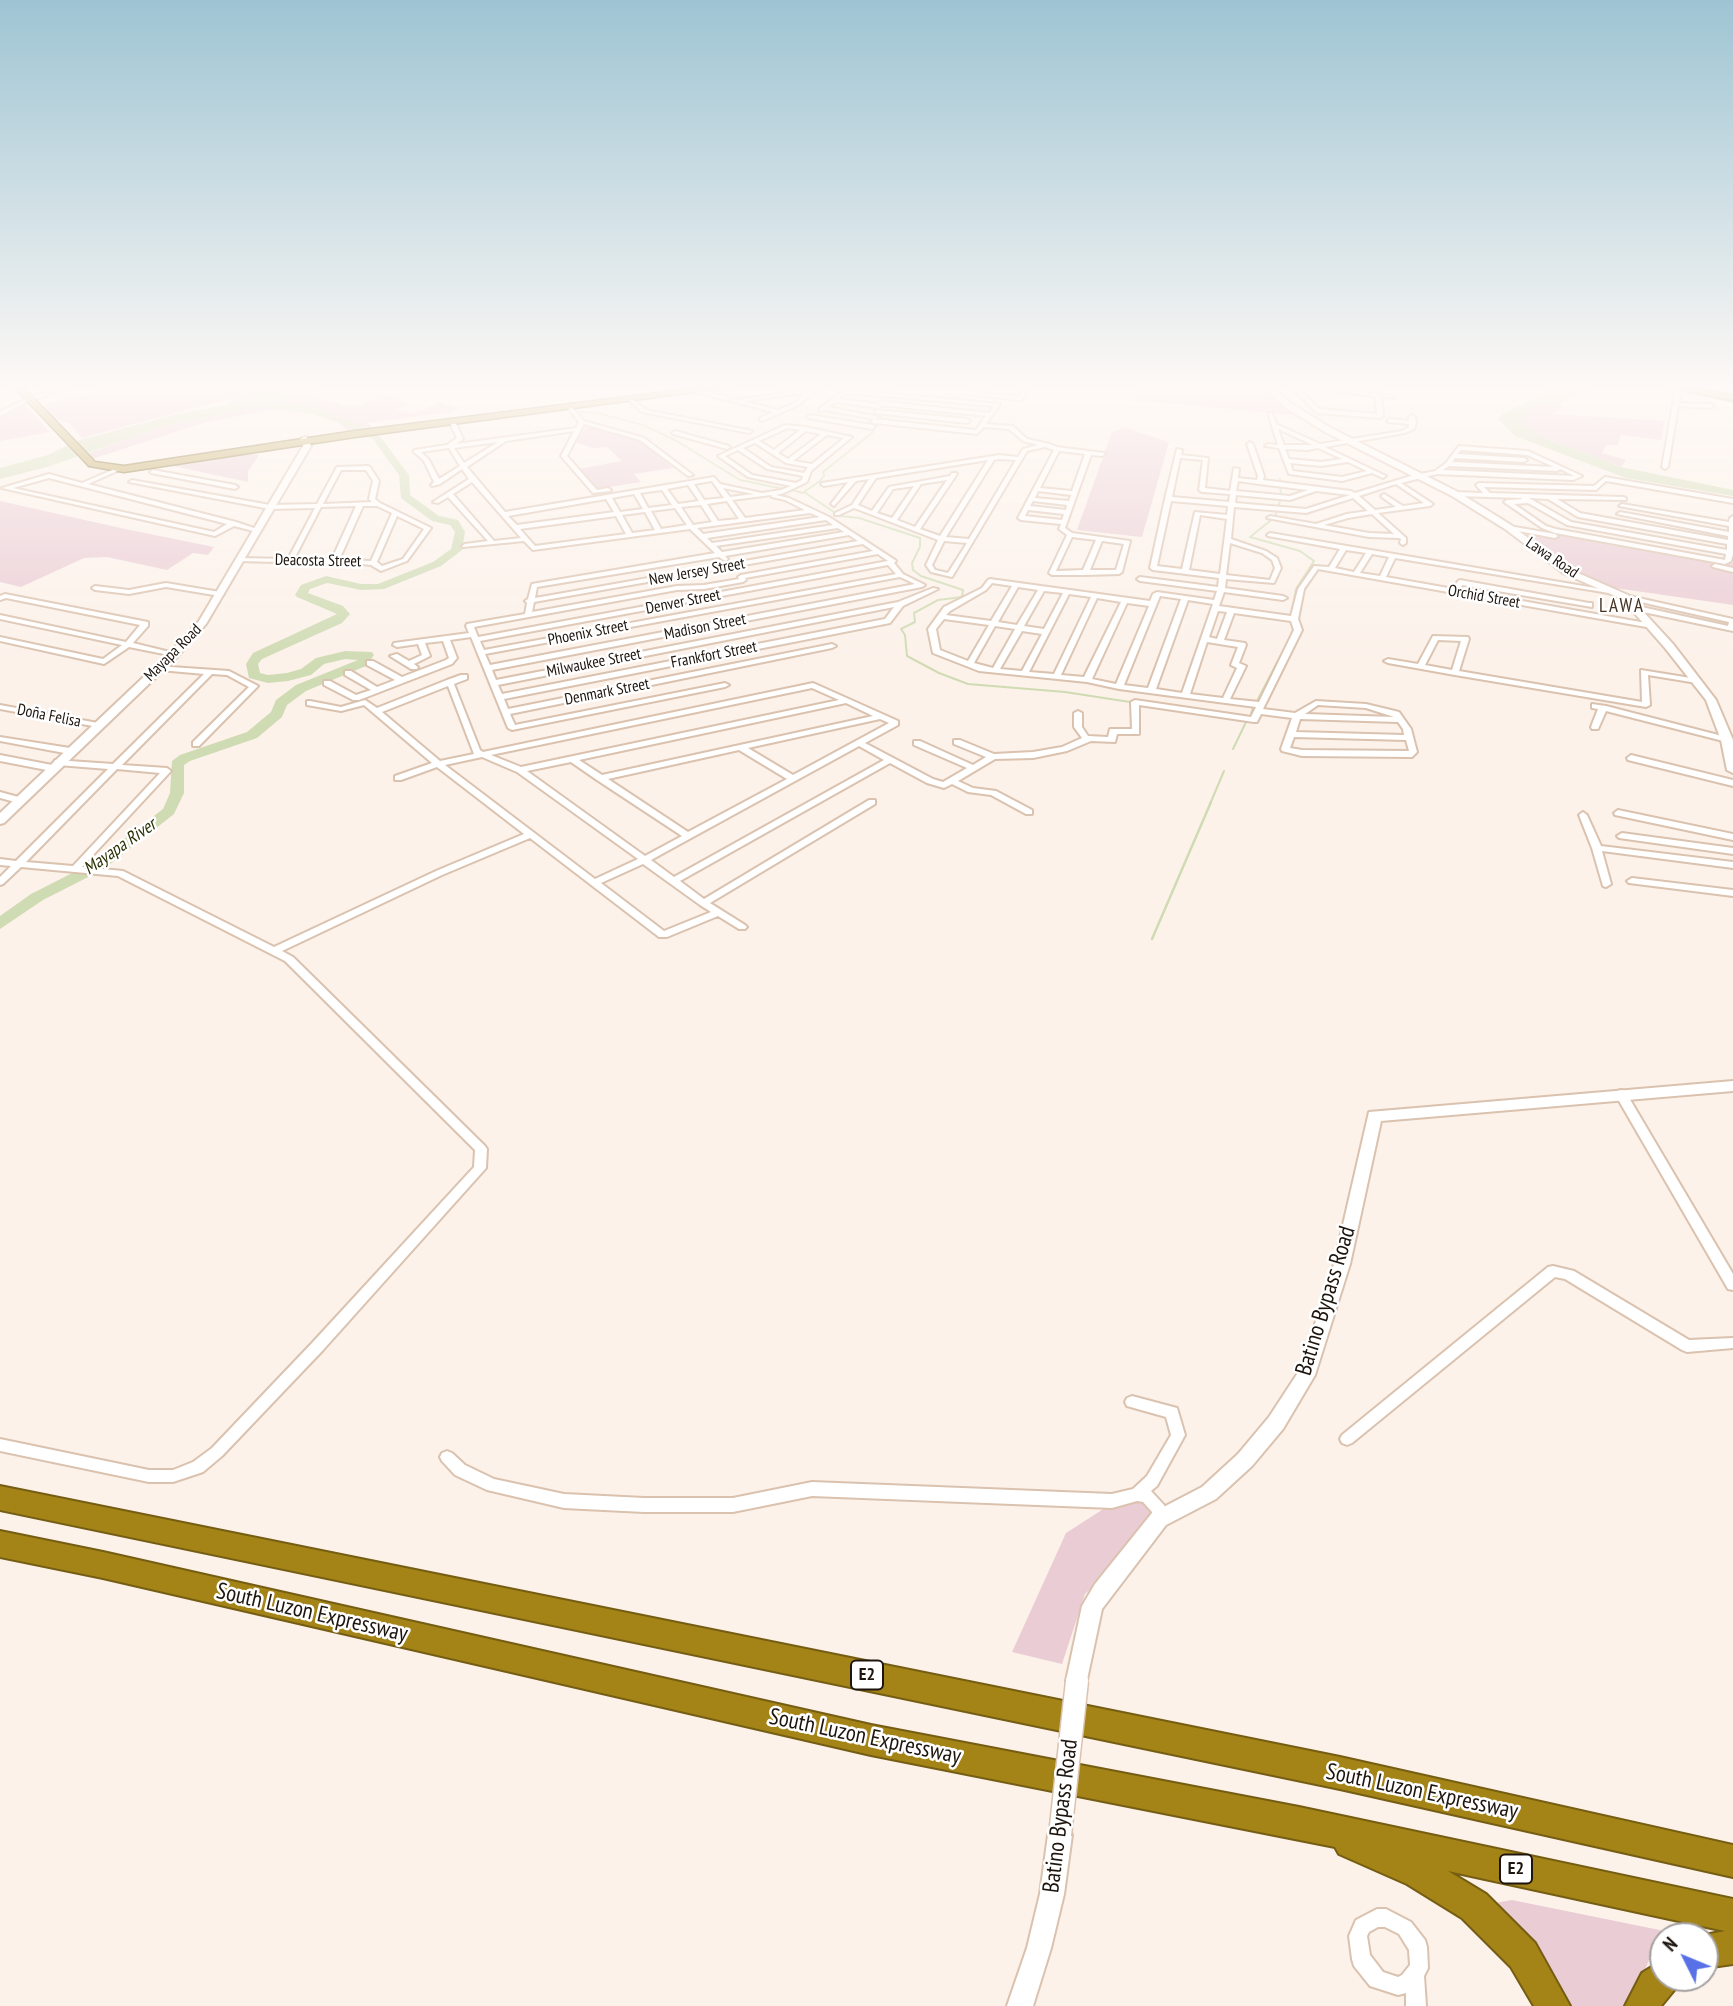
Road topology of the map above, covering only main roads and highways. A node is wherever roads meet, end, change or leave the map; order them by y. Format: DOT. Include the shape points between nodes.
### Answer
graph roads {
  1 [pos="283,481"];
  2 [pos="1431,481"];
  3 [pos="1733,770"];
  4 [pos="0,820"];
  5 [pos="1733,1087"];
  6 [pos="0,1498"];
  7 [pos="0,1544"];
  8 [pos="1298,1823"];
  9 [pos="1733,1861"];
  10 [pos="1733,1916"];
  11 [pos="1020,2006"];
  12 [pos="1553,2006"];
  1 -- 4 [label="main road, Mayapa Road" via="203,622"];
  2 -- 3 [label="main road, Lawa Road" via="1509,528 1566,570 1622,596 1637,608 1697,681 1720,719"];
  5 -- 11 [label="main road, Batino Bypass Road, bridge" via="1374,1116 1342,1264 1309,1370 1276,1423 1245,1460 1209,1493 1159,1519 1092,1606 1077,1681 1052,1894"];
  6 -- 9 [label="highway, South Luzon Expressway / E2" via="1340,1773"];
  7 -- 8 [label="highway, South Luzon Expressway / E2" via="871,1740"];
  8 -- 10 [label="highway, South Luzon Expressway / E2"];
  8 -- 12 [label="highway" via="1419,1872 1474,1906 1523,1955"];
}
